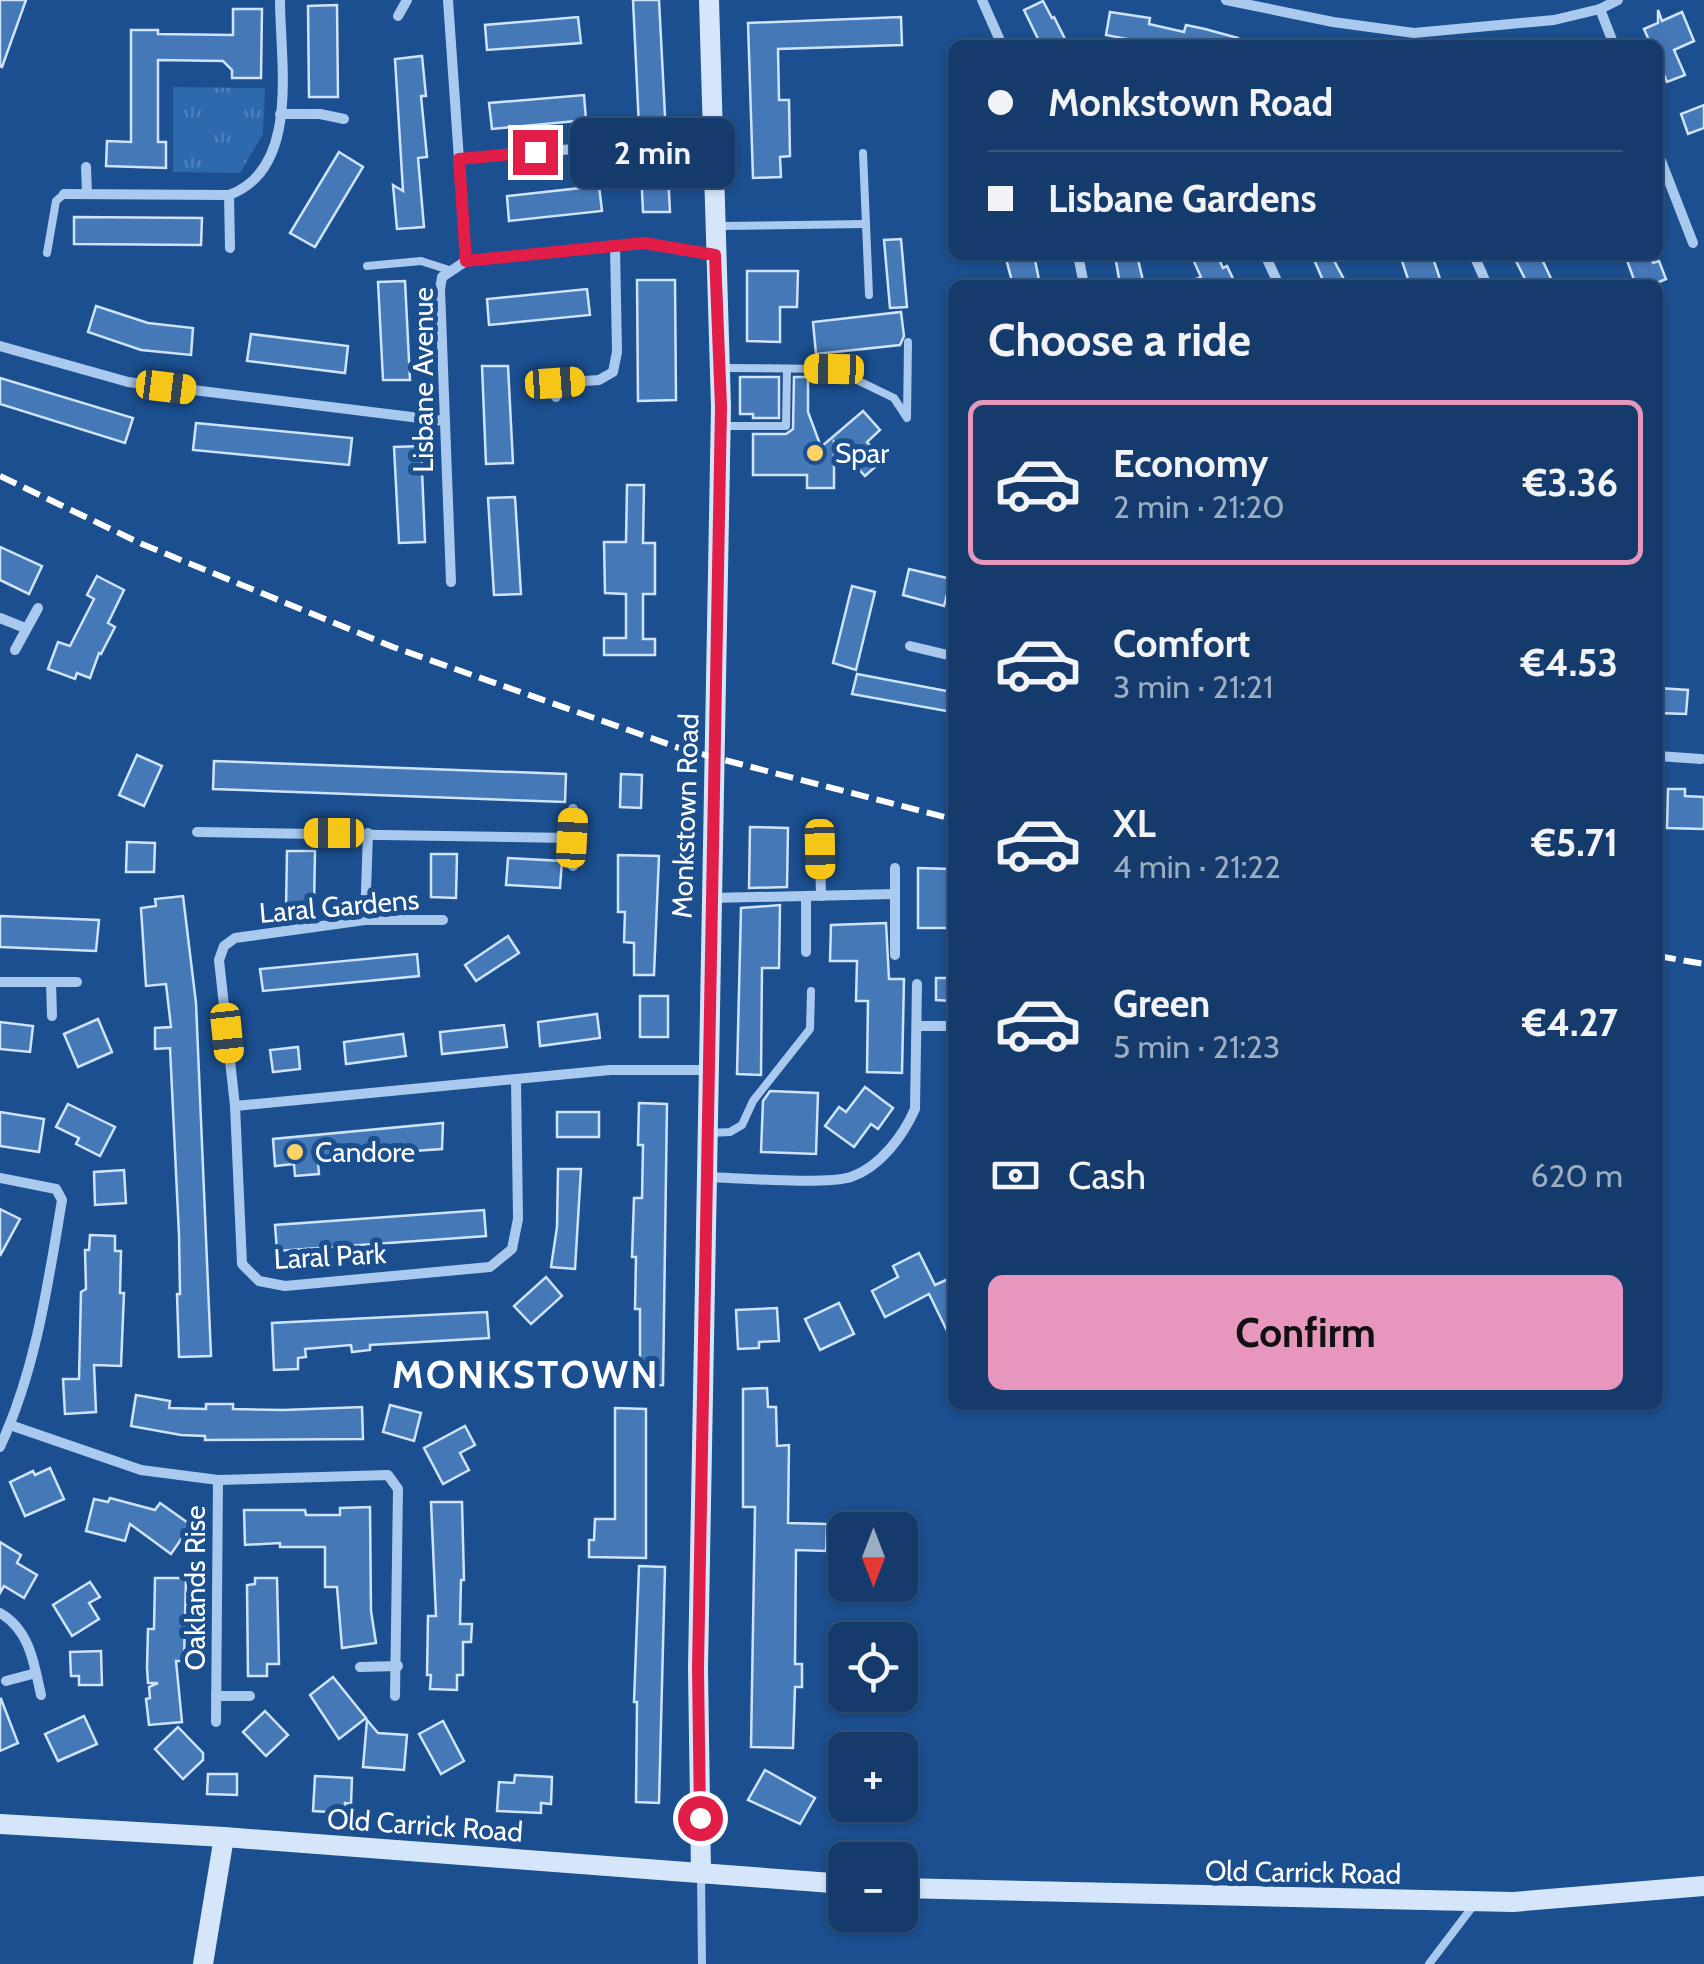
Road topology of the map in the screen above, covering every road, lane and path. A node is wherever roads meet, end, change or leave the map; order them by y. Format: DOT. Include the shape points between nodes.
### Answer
graph roads {
  1 [pos="280,0"];
  2 [pos="407,0"];
  3 [pos="448,0"];
  4 [pos="710,0"];
  5 [pos="982,0"];
  6 [pos="1226,0"];
  7 [pos="1618,0"];
  8 [pos="1258,4"];
  9 [pos="1600,9"];
  10 [pos="398,16"];
  11 [pos="1415,39"];
  12 [pos="1000,40"];
  13 [pos="1612,40"];
  14 [pos="280,114"];
  15 [pos="344,119"];
  16 [pos="572,149"];
  17 [pos="863,153"];
  18 [pos="459,159"];
  19 [pos="86,166"];
  20 [pos="1663,167"];
  21 [pos="64,194"];
  22 [pos="87,194"];
  23 [pos="229,195"];
  24 [pos="866,224"];
  25 [pos="714,226"];
  26 [pos="1693,243"];
  27 [pos="615,246"];
  28 [pos="230,248"];
  29 [pos="47,253"];
  30 [pos="715,255"];
  31 [pos="466,261"];
  32 [pos="367,266"];
  33 [pos="449,270"];
  34 [pos="870,296"];
  35 [pos="908,342"];
  36 [pos="0,346"];
  37 [pos="720,368"];
  38 [pos="787,369"];
  39 [pos="556,397"];
  40 [pos="444,421"];
  41 [pos="721,426"];
  42 [pos="451,582"];
  43 [pos="38,608"];
  44 [pos="0,618"];
  45 [pos="25,628"];
  46 [pos="910,646"];
  47 [pos="14,650"];
  48 [pos="948,655"];
  49 [pos="1663,756"];
  50 [pos="1701,759"];
  51 [pos="574,809"];
  52 [pos="198,832"];
  53 [pos="368,834"];
  54 [pos="572,838"];
  55 [pos="820,849"];
  56 [pos="572,866"];
  57 [pos="896,868"];
  58 [pos="895,894"];
  59 [pos="806,896"];
  60 [pos="821,896"];
  61 [pos="711,898"];
  62 [pos="365,920"];
  63 [pos="443,920"];
  64 [pos="806,952"];
  65 [pos="895,954"];
  66 [pos="0,982"];
  67 [pos="51,982"];
  68 [pos="76,982"];
  69 [pos="917,984"];
  70 [pos="811,991"];
  71 [pos="52,1016"];
  72 [pos="918,1026"];
  73 [pos="948,1026"];
  74 [pos="708,1070"];
  75 [pos="516,1080"];
  76 [pos="234,1106"];
  77 [pos="708,1133"];
  78 [pos="708,1177"];
  79 [pos="0,1178"];
  80 [pos="10,1425"];
  81 [pos="0,1447"];
  82 [pos="218,1480"];
  83 [pos="0,1613"];
  84 [pos="398,1666"];
  85 [pos="360,1667"];
  86 [pos="36,1673"];
  87 [pos="6,1681"];
  88 [pos="41,1694"];
  89 [pos="216,1696"];
  90 [pos="250,1696"];
  91 [pos="395,1696"];
  92 [pos="216,1722"];
  93 [pos="0,1824"];
  94 [pos="224,1838"];
  95 [pos="700,1874"];
  96 [pos="828,1883"];
  97 [pos="1704,1886"];
  98 [pos="918,1888"];
  99 [pos="1476,1902"];
  100 [pos="203,1964"];
  101 [pos="702,1964"];
  102 [pos="1429,1964"];
  1 -- 14 [label="street"];
  2 -- 10 [label="street"];
  3 -- 18 [label="street"];
  4 -- 25 [label="street, Monkstown Road"];
  5 -- 12 [label="street"];
  6 -- 8 [label="street"];
  7 -- 9 [label="street"];
  8 -- 11 [label="street"];
  9 -- 11 [label="street"];
  9 -- 13 [label="street"];
  14 -- 15 [label="street"];
  14 -- 23 [label="street" via="276,145 258,177"];
  16 -- 18 [label="street"];
  17 -- 24 [label="lane"];
  18 -- 31 [label="street"];
  19 -- 22 [label="street"];
  20 -- 26 [label="street"];
  21 -- 22 [label="street"];
  21 -- 29 [label="lane" via="56,201"];
  22 -- 23 [label="street"];
  23 -- 28 [label="street"];
  24 -- 25 [label="lane"];
  24 -- 34 [label="lane"];
  25 -- 30 [label="street, Monkstown Road"];
  27 -- 30 [label="street, Lisbane Avenue" via="644,243"];
  27 -- 31 [label="street, Lisbane Avenue"];
  27 -- 39 [label="street" via="613,372 599,380 555,383"];
  30 -- 37 [label="street, Monkstown Road"];
  31 -- 33 [label="street, Lisbane Avenue"];
  32 -- 33 [label="lane" via="421,260"];
  33 -- 40 [label="street, Lisbane Avenue" via="440,289"];
  35 -- 38 [label="lane" via="906,418 894,398 834,369"];
  36 -- 40 [label="street" via="128,382"];
  37 -- 38 [label="lane"];
  37 -- 41 [label="street, Monkstown Road"];
  38 -- 41 [label="lane" via="786,426"];
  40 -- 42 [label="street, Lisbane Avenue"];
  41 -- 61 [label="street, Monkstown Road"];
  43 -- 45 [label="street"];
  44 -- 45 [label="street"];
  45 -- 47 [label="street"];
  46 -- 48 [label="street"];
  49 -- 50 [label="street"];
  51 -- 54 [label="street"];
  52 -- 53 [label="street"];
  53 -- 54 [label="street"];
  53 -- 62 [label="street"];
  54 -- 56 [label="street"];
  55 -- 60 [label="street"];
  57 -- 58 [label="street"];
  58 -- 60 [label="street"];
  58 -- 65 [label="street"];
  59 -- 60 [label="street"];
  59 -- 61 [label="street"];
  59 -- 64 [label="street"];
  61 -- 74 [label="street, Monkstown Road"];
  62 -- 63 [label="street, Laral Gardens"];
  62 -- 76 [label="street, Laral Gardens" via="236,938 224,946 219,960"];
  66 -- 67 [label="street"];
  67 -- 68 [label="street"];
  67 -- 71 [label="street"];
  69 -- 72 [label="street"];
  70 -- 77 [label="lane" via="810,1030 752,1101 742,1125"];
  72 -- 73 [label="street"];
  72 -- 78 [label="street" via="915,1109 871,1165 837,1178"];
  74 -- 75 [label="street" via="610,1070"];
  74 -- 77 [label="street, Monkstown Road"];
  75 -- 76 [label="street"];
  75 -- 76 [label="street, Laral Park" via="518,1219 512,1249 490,1267 285,1286 258,1281 242,1264"];
  77 -- 78 [label="street, Monkstown Road"];
  78 -- 95 [label="street, Monkstown Road"];
  79 -- 80 [label="street" via="56,1189 62,1200 42,1318"];
  80 -- 81 [label="street"];
  80 -- 82 [label="street" via="141,1470"];
  82 -- 84 [label="street" via="388,1475 398,1489"];
  82 -- 89 [label="street, Oaklands Rise"];
  83 -- 86 [label="street" via="28,1642"];
  84 -- 85 [label="street"];
  84 -- 91 [label="street"];
  86 -- 87 [label="street"];
  86 -- 88 [label="street"];
  89 -- 90 [label="street, Oaklands Rise"];
  89 -- 92 [label="street, Oaklands Rise"];
  93 -- 94 [label="street, Old Carrick Road"];
  94 -- 95 [label="street, Old Carrick Road"];
  94 -- 100 [label="street"];
  95 -- 96 [label="street, Old Carrick Road"];
  95 -- 101 [label="lane"];
  97 -- 99 [label="street, Old Carrick Road"];
  98 -- 99 [label="street, Old Carrick Road"];
  99 -- 102 [label="lane"];
}
